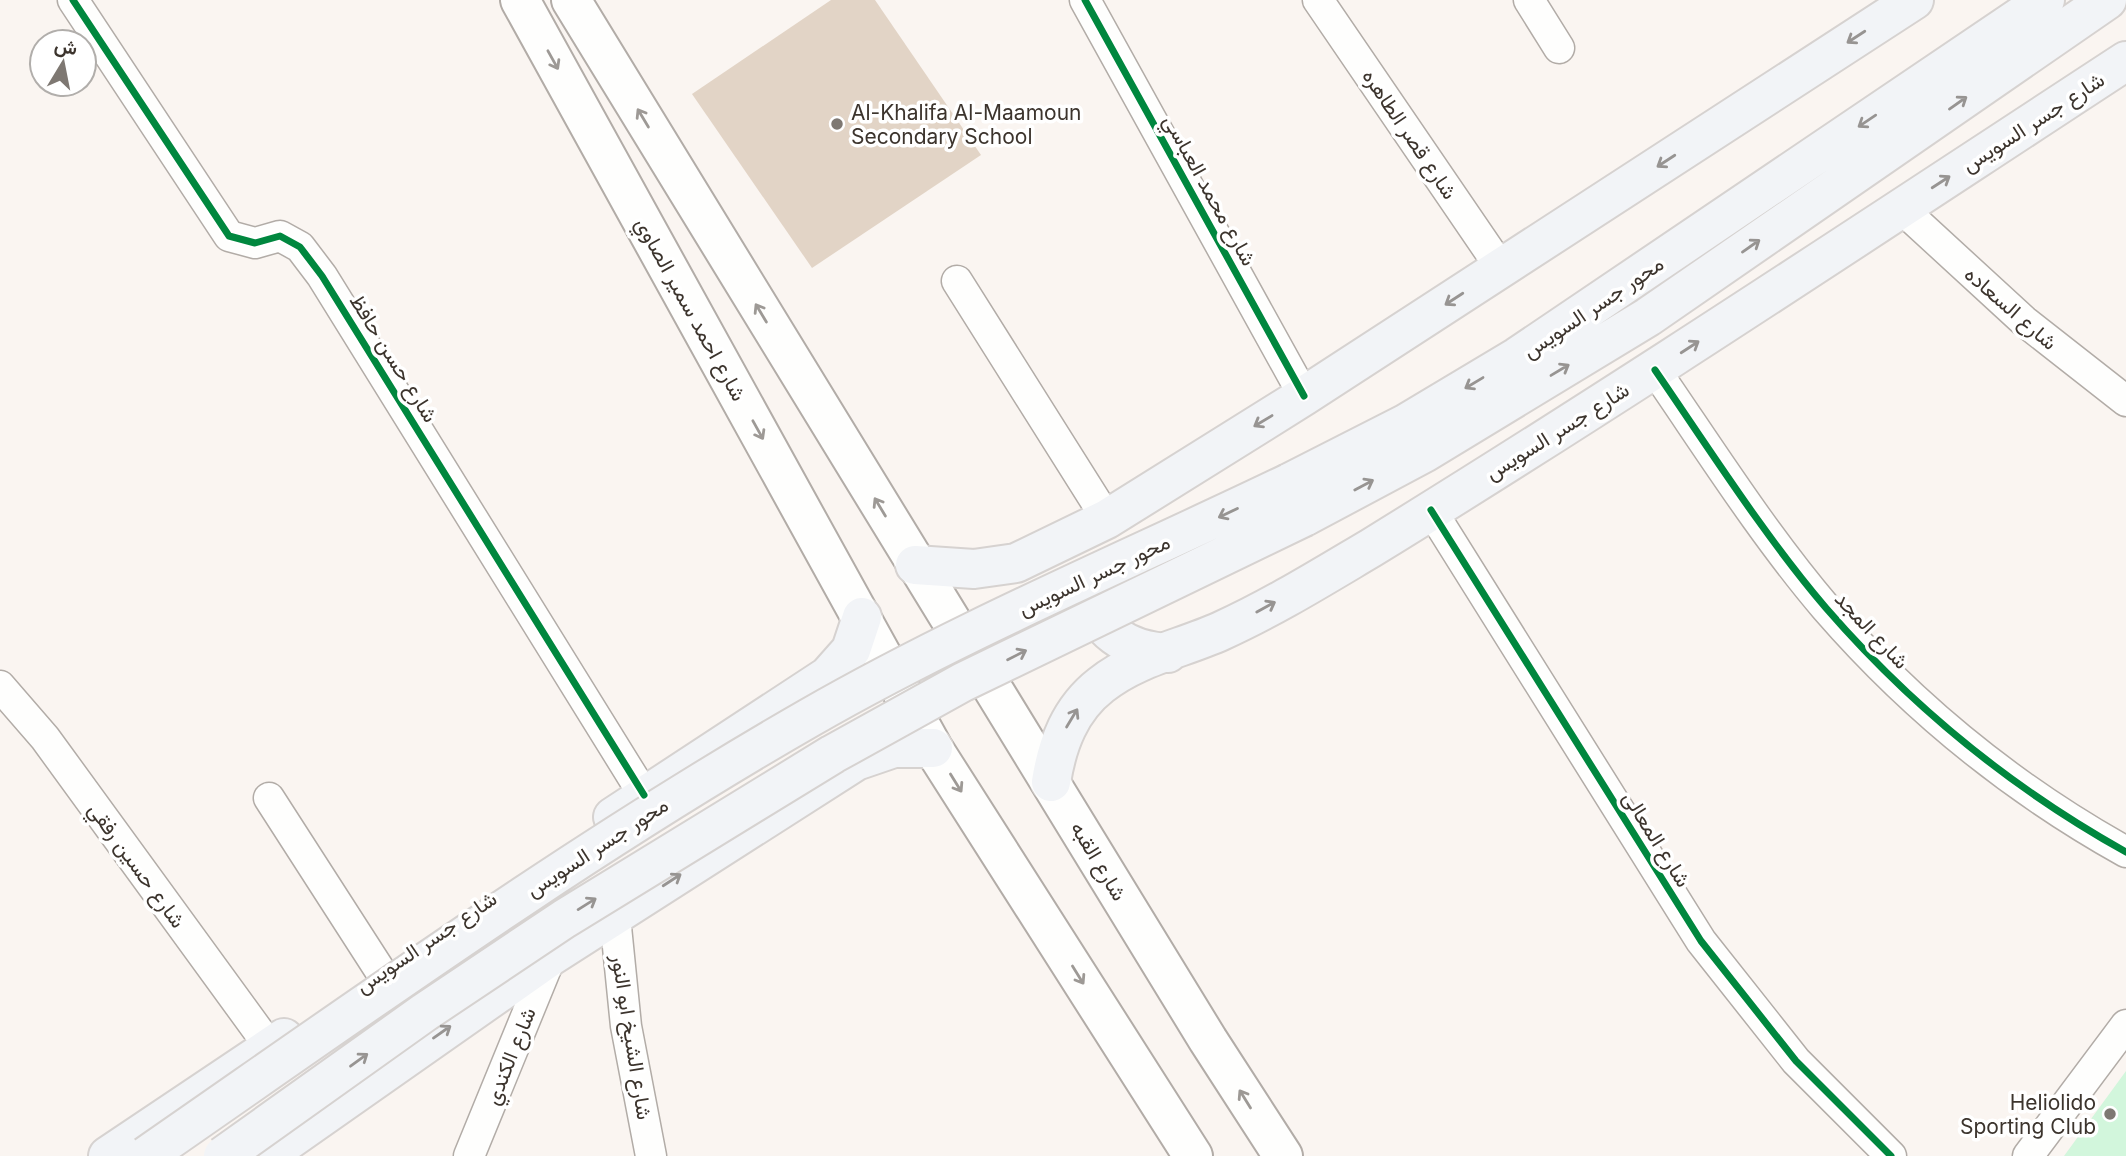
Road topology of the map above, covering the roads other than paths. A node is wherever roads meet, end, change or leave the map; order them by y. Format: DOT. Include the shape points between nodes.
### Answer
graph roads {
  1 [pos="73,0"];
  2 [pos="520,0"];
  3 [pos="571,0"];
  4 [pos="1085,0"];
  5 [pos="1318,0"];
  6 [pos="1529,0"];
  7 [pos="1914,0"];
  8 [pos="2045,0"];
  9 [pos="2107,0"];
  10 [pos="1559,48"];
  11 [pos="2126,61"];
  12 [pos="1901,208"];
  13 [pos="1501,268"];
  14 [pos="957,281"];
  15 [pos="1655,370"];
  16 [pos="1304,396"];
  17 [pos="2126,401"];
  18 [pos="1297,500"];
  19 [pos="1431,510"];
  20 [pos="1107,519"];
  21 [pos="915,565"];
  22 [pos="862,617"];
  23 [pos="1168,653"];
  24 [pos="0,686"];
  25 [pos="813,686"];
  26 [pos="933,748"];
  27 [pos="856,761"];
  28 [pos="1051,782"];
  29 [pos="644,795"];
  30 [pos="269,798"];
  31 [pos="2126,852"];
  32 [pos="615,917"];
  33 [pos="551,956"];
  34 [pos="381,972"];
  35 [pos="2126,1025"];
  36 [pos="270,1047"];
  37 [pos="1187,1154"];
  38 [pos="108,1156"];
  39 [pos="146,1156"];
  40 [pos="223,1156"];
  41 [pos="266,1156"];
  42 [pos="469,1156"];
  43 [pos="651,1156"];
  44 [pos="1283,1156"];
  45 [pos="1891,1156"];
  46 [pos="2028,1156"];
  1 -- 29 [label="street, شارع حسن حافظ" via="229,236 255,243 280,236 300,247 322,276"];
  2 -- 22 [label="main road, شارع احمد سمير الصاوي, one-way"];
  21 -- 3 [label="main road, one-way"];
  4 -- 16 [label="street, شارع محمد العباسي"];
  5 -- 13 [label="street, شارع قصر الطاهره"];
  6 -- 10 [label="street"];
  7 -- 13 [label="main road, one-way"];
  8 -- 18 [label="main road, محور جسر السويس, one-way" via="1517,358 1405,424"];
  18 -- 9 [label="main road, محور جسر السويس, one-way" via="1424,453 1648,317"];
  12 -- 11 [label="main road, شارع جسر السويس, one-way"];
  15 -- 12 [label="main road, شارع جسر السويس, one-way"];
  12 -- 17 [label="street, شارع السعاده" via="2024,321"];
  13 -- 16 [label="main road, one-way"];
  14 -- 20 [label="street"];
  15 -- 19 [label="main road, شارع جسر السويس"];
  15 -- 31 [label="street, شارع المجد" via="1775,545 1880,666 2001,772"];
  16 -- 20 [label="main road, one-way"];
  18 -- 39 [label="main road, محور جسر السويس, one-way, bridge" via="931,652 691,787 468,931"];
  40 -- 18 [label="main road, محور جسر السويس, one-way, bridge" via="564,919 833,754"];
  23 -- 19 [label="main road, شارع جسر السويس, one-way" via="1247,618"];
  19 -- 45 [label="street, شارع المعالى" via="1701,941 1796,1061"];
  20 -- 21 [label="main road" via="1016,564 974,569"];
  20 -- 23 [label="main road" via="1095,534 1083,570 1090,607 1100,623 1130,646"];
  21 -- 28 [label="main road, شارع القبه"];
  22 -- 25 [label="main road, شارع جسر السويس" via="851,650"];
  22 -- 26 [label="main road"];
  28 -- 23 [label="main road, شارع جسر السويس, one-way" via="1060,743 1079,707 1118,672"];
  24 -- 36 [label="street, شارع حسين رفقي" via="45,738"];
  25 -- 27 [label="main road" via="844,708 856,733"];
  25 -- 29 [label="main road, شارع جسر السويس"];
  26 -- 27 [label="main road" via="894,748"];
  26 -- 37 [label="main road, one-way"];
  32 -- 27 [label="main road, one-way"];
  44 -- 28 [label="main road, شارع القبه, one-way"];
  29 -- 34 [label="main road, شارع جسر السويس"];
  30 -- 34 [label="street"];
  32 -- 33 [label="main road"];
  32 -- 43 [label="street, شارع الشيخ ابو النور" via="626,1026"];
  41 -- 33 [label="main road, one-way"];
  33 -- 42 [label="street, شارع الكندي"];
  34 -- 36 [label="main road, شارع جسر السويس"];
  35 -- 46 [label="street"];
  36 -- 38 [label="main road, شارع جسر السويس"];
}
